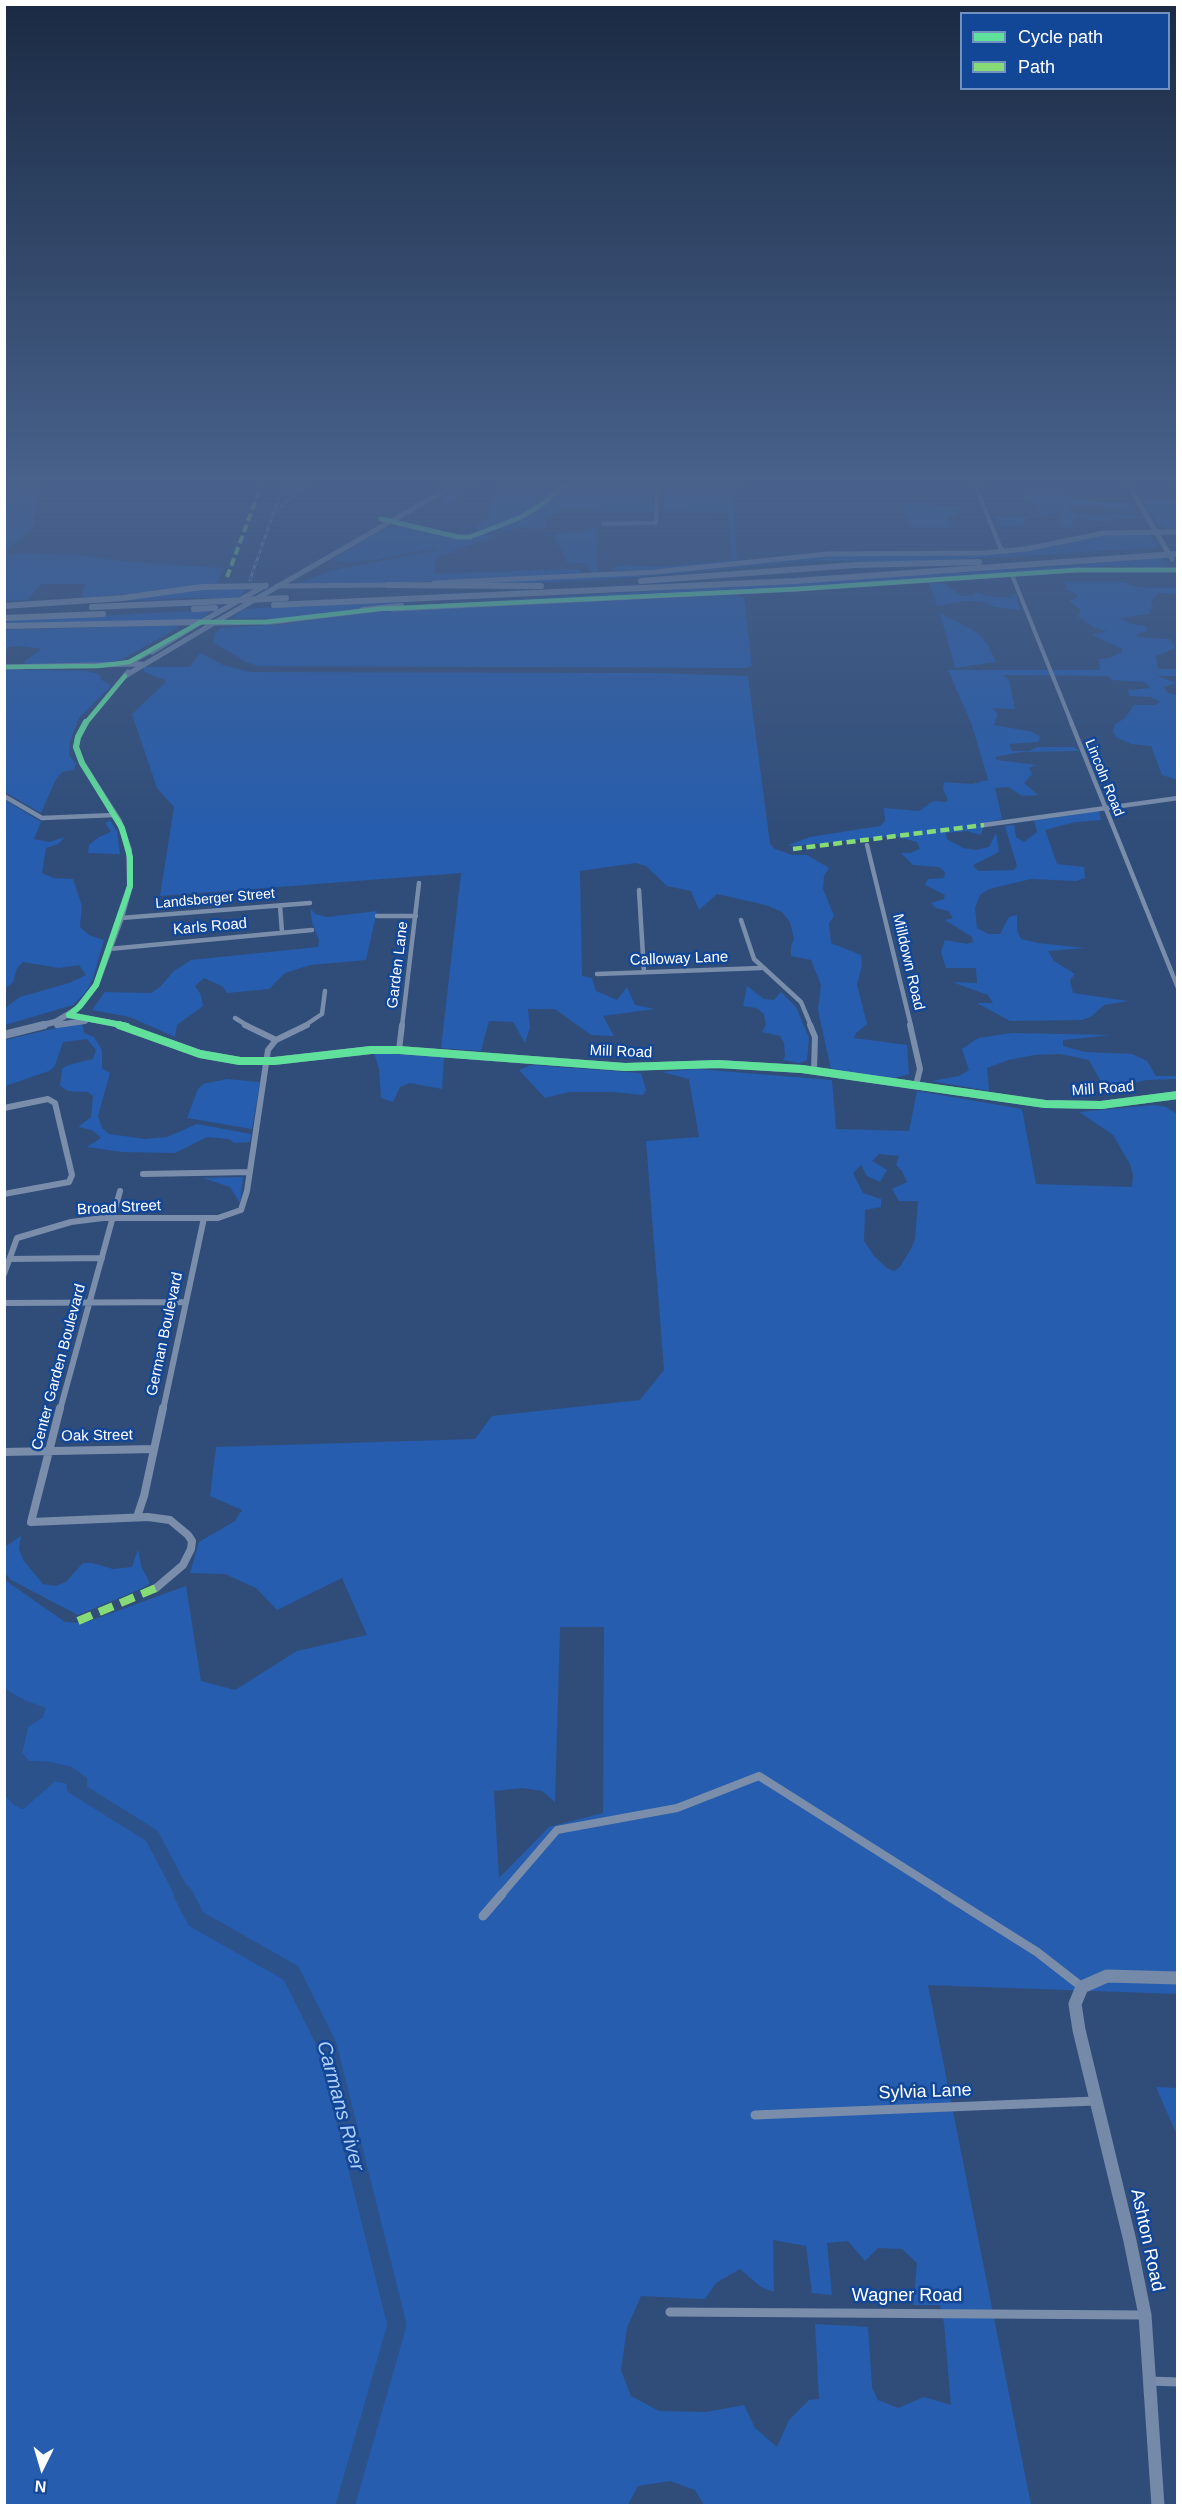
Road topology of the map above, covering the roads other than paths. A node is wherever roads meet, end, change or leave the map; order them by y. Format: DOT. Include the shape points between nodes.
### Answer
graph roads {
  1 [pos="80,601"];
  2 [pos="223,601"];
  3 [pos="238,601"];
  4 [pos="251,601"];
  5 [pos="375,601"];
  6 [pos="463,601"];
  7 [pos="551,601"];
  8 [pos="1022,601"];
  9 [pos="4,606"];
  10 [pos="363,610"];
  11 [pos="4,611"];
  12 [pos="4,618"];
  13 [pos="201,622"];
  14 [pos="214,622"];
  15 [pos="4,626"];
  16 [pos="166,642"];
  17 [pos="140,664"];
  18 [pos="110,666"];
  19 [pos="4,667"];
  20 [pos="127,674"];
  21 [pos="4,796"];
  22 [pos="1178,798"];
  23 [pos="1104,808"];
  24 [pos="115,815"];
  25 [pos="984,825"];
  26 [pos="867,845"];
  27 [pos="419,883"];
  28 [pos="639,890"];
  29 [pos="310,903"];
  30 [pos="280,906"];
  31 [pos="377,916"];
  32 [pos="416,916"];
  33 [pos="121,918"];
  34 [pos="741,920"];
  35 [pos="312,930"];
  36 [pos="282,933"];
  37 [pos="110,949"];
  38 [pos="761,968"];
  39 [pos="644,972"];
  40 [pos="597,974"];
  41 [pos="1178,988"];
  42 [pos="325,991"];
  43 [pos="69,1015"];
  44 [pos="235,1018"];
  45 [pos="101,1020"];
  46 [pos="39,1027"];
  47 [pos="4,1035"];
  48 [pos="276,1040"];
  49 [pos="399,1050"];
  50 [pos="265,1062"];
  51 [pos="814,1070"];
  52 [pos="916,1085"];
  53 [pos="1178,1095"];
  54 [pos="4,1107"];
  55 [pos="250,1172"];
  56 [pos="143,1174"];
  57 [pos="120,1191"];
  58 [pos="4,1194"];
  59 [pos="112,1218"];
  60 [pos="204,1218"];
  61 [pos="102,1258"];
  62 [pos="10,1259"];
  63 [pos="4,1274"];
  64 [pos="186,1302"];
  65 [pos="90,1303"];
  66 [pos="5,1305"];
  67 [pos="154,1449"];
  68 [pos="50,1451"];
  69 [pos="4,1452"];
  70 [pos="137,1517"];
  71 [pos="156,1588"];
  72 [pos="483,1916"];
  73 [pos="1178,1978"];
  74 [pos="1082,1987"];
  75 [pos="1096,2101"];
  76 [pos="755,2115"];
  77 [pos="670,2312"];
  78 [pos="1144,2315"];
  79 [pos="1149,2381"];
  80 [pos="1178,2382"];
  81 [pos="1158,2505"];
  1 -- 9 [label="highway"];
  2 -- 11 [label="highway, bridge"];
  3 -- 13 [label="main road"];
  4 -- 14 [label="main road"];
  5 -- 12 [label="highway, bridge"];
  6 -- 10 [label="highway"];
  7 -- 10 [label="main road"];
  8 -- 23 [label="street, Lincoln Road"];
  10 -- 14 [label="main road" via="265,622"];
  13 -- 14 [label="main road"];
  13 -- 15 [label="highway"];
  13 -- 16 [label="main road"];
  14 -- 17 [label="main road"];
  16 -- 17 [label="main road"];
  16 -- 18 [label="main road" via="135,660"];
  17 -- 18 [label="main road"];
  17 -- 20 [label="main road"];
  18 -- 19 [label="main road"];
  18 -- 20 [label="main road" via="125,668"];
  20 -- 24 [label="main road" via="87,720 76,747 84,767"];
  21 -- 24 [label="street" via="42,818"];
  22 -- 23 [label="street"];
  23 -- 25 [label="street"];
  23 -- 41 [label="street, Lincoln Road"];
  24 -- 33 [label="main road" via="131,863 130,886"];
  26 -- 52 [label="street, Milldown Road" via="917,1052 920,1069"];
  27 -- 32 [label="street, Garden Lane"];
  28 -- 39 [label="street"];
  29 -- 30 [label="street, Landsberger Street"];
  30 -- 33 [label="street, Landsberger Street"];
  30 -- 36 [label="street"];
  31 -- 32 [label="street"];
  32 -- 49 [label="street, Garden Lane"];
  33 -- 37 [label="main road"];
  34 -- 38 [label="street" via="749,949"];
  35 -- 36 [label="street, Karls Road"];
  36 -- 37 [label="street, Karls Road"];
  37 -- 43 [label="main road" via="94,989"];
  38 -- 39 [label="street, Calloway Lane"];
  38 -- 51 [label="street" via="780,980 801,1002 815,1037"];
  39 -- 40 [label="street, Calloway Lane"];
  42 -- 48 [label="street" via="322,1014"];
  43 -- 45 [label="main road, Mill Road"];
  43 -- 46 [label="main road"];
  44 -- 48 [label="street"];
  45 -- 46 [label="main road"];
  45 -- 50 [label="main road, Mill Road" via="136,1028 200,1054 232,1061"];
  46 -- 47 [label="main road"];
  48 -- 50 [label="street"];
  49 -- 50 [label="main road, Mill Road"];
  49 -- 51 [label="main road, Mill Road" via="625,1067 718,1064"];
  50 -- 55 [label="street"];
  51 -- 52 [label="main road, Mill Road"];
  52 -- 53 [label="main road, Mill Road" via="1064,1105 1113,1104"];
  54 -- 58 [label="street" via="48,1099 55,1103 72,1175 69,1182"];
  55 -- 56 [label="street"];
  55 -- 60 [label="street" via="241,1210 229,1216"];
  57 -- 59 [label="street, Center Garden Boulevard"];
  59 -- 60 [label="street, Broad Street"];
  59 -- 61 [label="street, Center Garden Boulevard"];
  59 -- 62 [label="street, Broad Street" via="71,1222 17,1238"];
  60 -- 64 [label="street, German Boulevard"];
  61 -- 62 [label="street"];
  61 -- 65 [label="street, Center Garden Boulevard"];
  62 -- 63 [label="street"];
  64 -- 65 [label="street"];
  64 -- 67 [label="street, German Boulevard"];
  65 -- 66 [label="street"];
  65 -- 68 [label="street, Center Garden Boulevard"];
  67 -- 68 [label="street, Oak Street"];
  67 -- 70 [label="street, German Boulevard"];
  68 -- 69 [label="street, Oak Street"];
  68 -- 70 [label="street, Center Garden Boulevard" via="32,1522"];
  70 -- 71 [label="street" via="170,1520 192,1541 183,1565"];
  72 -- 74 [label="street" via="557,1830 677,1808 759,1776 1037,1952"];
  73 -- 74 [label="main road" via="1107,1976"];
  74 -- 75 [label="main road, Ashton Road" via="1075,2004"];
  75 -- 76 [label="street, Sylvia Lane"];
  75 -- 78 [label="main road, Ashton Road"];
  77 -- 78 [label="street, Wagner Road"];
  78 -- 79 [label="main road, Ashton Road"];
  79 -- 80 [label="street"];
  79 -- 81 [label="main road, Ashton Road"];
}
